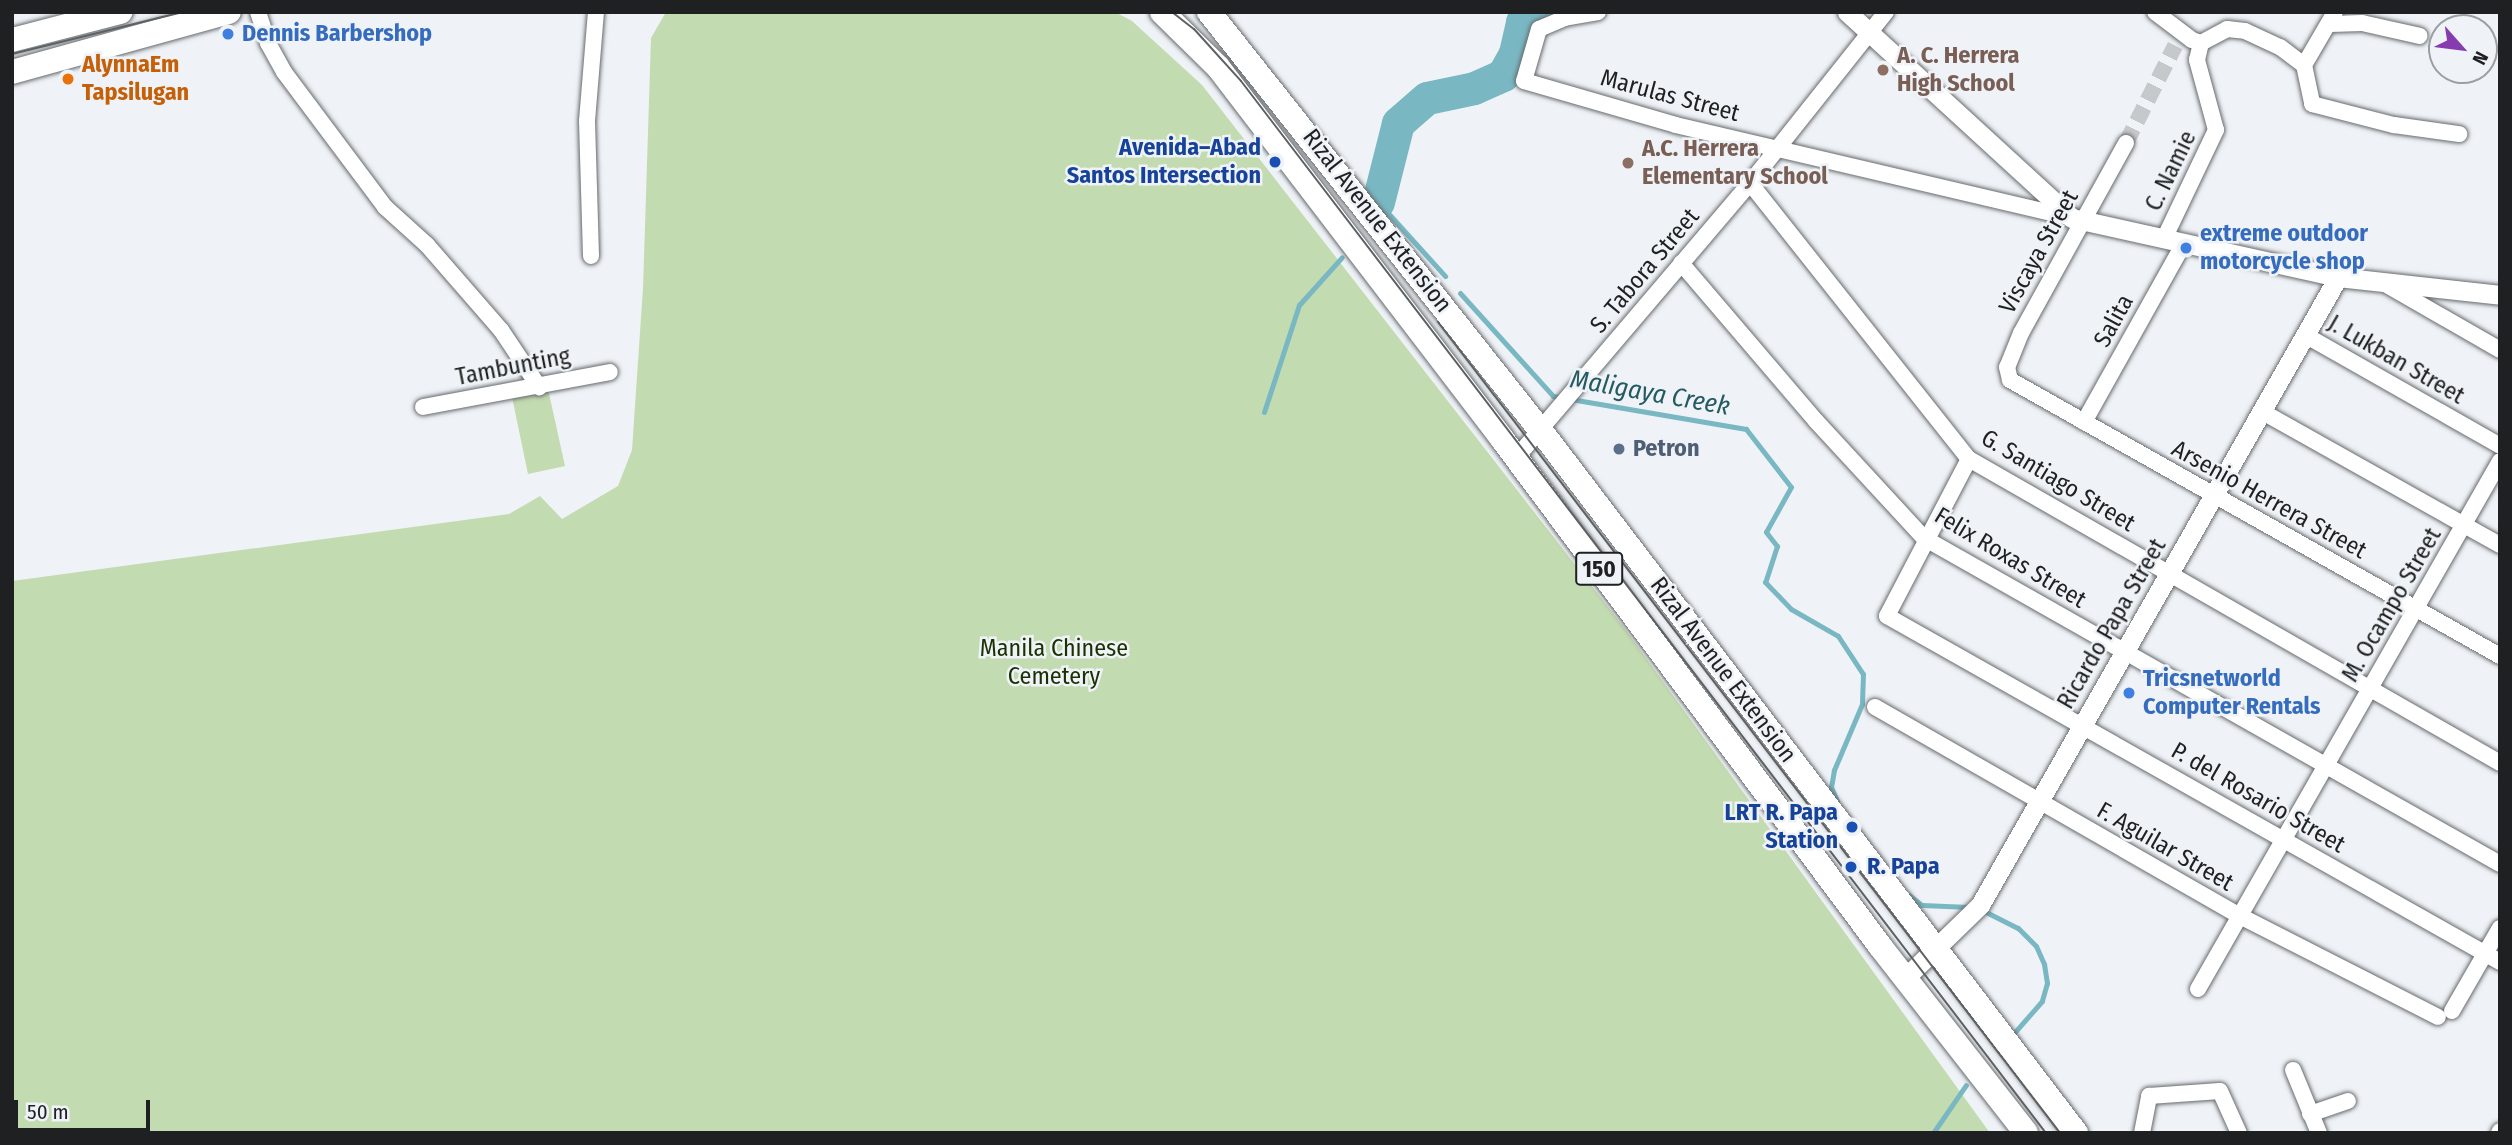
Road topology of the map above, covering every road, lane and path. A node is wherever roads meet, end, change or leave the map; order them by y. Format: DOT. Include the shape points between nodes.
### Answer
graph roads {
  1 [pos="120,12"];
  2 [pos="229,12"];
  3 [pos="258,12"];
  4 [pos="596,12"];
  5 [pos="1162,12"];
  6 [pos="1209,12"];
  7 [pos="1598,12"];
  8 [pos="1847,12"];
  9 [pos="1886,12"];
  10 [pos="2155,12"];
  11 [pos="2228,12"];
  12 [pos="2333,18"];
  13 [pos="1870,31"];
  14 [pos="2220,31"];
  15 [pos="2420,36"];
  16 [pos="12,40"];
  17 [pos="2201,43"];
  18 [pos="2304,65"];
  19 [pos="12,72"];
  20 [pos="2459,134"];
  21 [pos="2126,143"];
  22 [pos="1776,148"];
  23 [pos="1750,183"];
  24 [pos="2077,220"];
  25 [pos="2164,239"];
  26 [pos="2184,243"];
  27 [pos="591,256"];
  28 [pos="1681,263"];
  29 [pos="2339,277"];
  30 [pos="2384,283"];
  31 [pos="2500,295"];
  32 [pos="2305,335"];
  33 [pos="2500,350"];
  34 [pos="610,372"];
  35 [pos="2014,385"];
  36 [pos="538,387"];
  37 [pos="423,407"];
  38 [pos="2261,411"];
  39 [pos="2084,422"];
  40 [pos="1541,431"];
  41 [pos="2500,446"];
  42 [pos="1516,458"];
  43 [pos="1969,458"];
  44 [pos="2500,461"];
  45 [pos="2214,495"];
  46 [pos="2465,524"];
  47 [pos="1924,538"];
  48 [pos="2500,545"];
  49 [pos="2169,573"];
  50 [pos="2416,609"];
  51 [pos="2125,651"];
  52 [pos="2500,656"];
  53 [pos="2370,689"];
  54 [pos="1875,707"];
  55 [pos="2083,725"];
  56 [pos="2500,763"];
  57 [pos="2326,766"];
  58 [pos="2039,801"];
  59 [pos="2283,839"];
  60 [pos="2500,864"];
  61 [pos="2240,916"];
  62 [pos="2500,928"];
  63 [pos="1936,950"];
  64 [pos="2492,958"];
  65 [pos="1905,978"];
  66 [pos="2198,989"];
  67 [pos="2293,1070"];
  68 [pos="2348,1101"];
  69 [pos="2310,1114"];
  70 [pos="2026,1133"];
  71 [pos="2077,1133"];
  72 [pos="2142,1133"];
  73 [pos="2239,1133"];
  74 [pos="2319,1133"];
  1 -- 16 [label="main road"];
  2 -- 19 [label="main road"];
  3 -- 36 [label="street" via="284,72 385,207 427,245 501,330"];
  4 -- 27 [label="street" via="587,121"];
  5 -- 42 [label="main road, Rizal Avenue Extension / 150" via="1217,67"];
  6 -- 40 [label="main road, Rizal Avenue Extension / 150"];
  7 -- 22 [label="street, Marulas Street" via="1539,29 1524,82"];
  8 -- 13 [label="street"];
  9 -- 13 [label="street, S. Tabora Street"];
  10 -- 17 [label="street" via="2178,40"];
  11 -- 14 [label="street"];
  12 -- 15 [label="street"];
  12 -- 18 [label="street"];
  13 -- 22 [label="street, S. Tabora Street"];
  13 -- 24 [label="street"];
  14 -- 17 [label="street"];
  14 -- 18 [label="street" via="2245,31 2280,47"];
  17 -- 25 [label="street, C. Namie" via="2197,60 2216,130"];
  18 -- 20 [label="street" via="2312,104 2394,125"];
  21 -- 24 [label="street, Viscaya Street"];
  22 -- 23 [label="street, S. Tabora Street"];
  22 -- 24 [label="street, Marulas Street"];
  23 -- 28 [label="street, S. Tabora Street"];
  23 -- 43 [label="street, G. Santiago Street"];
  24 -- 25 [label="street"];
  24 -- 35 [label="street, Viscaya Street" via="2009,360 2007,374"];
  25 -- 26 [label="street"];
  26 -- 29 [label="street"];
  26 -- 39 [label="street, Salita"];
  28 -- 40 [label="street, S. Tabora Street"];
  28 -- 47 [label="street, Felix Roxas Street"];
  29 -- 30 [label="street"];
  29 -- 32 [label="street, Ricardo Papa Street"];
  30 -- 31 [label="street"];
  30 -- 33 [label="street"];
  32 -- 38 [label="street, Ricardo Papa Street"];
  32 -- 41 [label="street, J. Lukban Street"];
  34 -- 36 [label="street, Tambunting"];
  35 -- 39 [label="street, Arsenio Herrera Street"];
  36 -- 37 [label="street, Tambunting"];
  38 -- 45 [label="street, Ricardo Papa Street"];
  38 -- 46 [label="street"];
  39 -- 45 [label="street, Arsenio Herrera Street"];
  40 -- 42 [label="street, S. Tabora Street"];
  40 -- 63 [label="main road, Rizal Avenue Extension / 150"];
  42 -- 65 [label="main road, Rizal Avenue Extension / 150"];
  43 -- 47 [label="street"];
  43 -- 49 [label="street, G. Santiago Street"];
  44 -- 46 [label="street, M. Ocampo Street"];
  45 -- 49 [label="street, Ricardo Papa Street"];
  45 -- 50 [label="street, Arsenio Herrera Street"];
  46 -- 48 [label="street"];
  46 -- 50 [label="street, M. Ocampo Street"];
  47 -- 51 [label="street, Felix Roxas Street"];
  47 -- 55 [label="street, P. del Rosario Street" via="1886,612 1891,618"];
  49 -- 51 [label="street, Ricardo Papa Street"];
  49 -- 53 [label="street, G. Santiago Street"];
  50 -- 52 [label="street, Arsenio Herrera Street"];
  50 -- 53 [label="street, M. Ocampo Street"];
  51 -- 55 [label="street, Ricardo Papa Street"];
  51 -- 57 [label="street, Felix Roxas Street"];
  53 -- 56 [label="street, G. Santiago Street"];
  53 -- 57 [label="street, M. Ocampo Street"];
  54 -- 58 [label="street, F. Aguilar Street"];
  55 -- 58 [label="street, Ricardo Papa Street"];
  55 -- 59 [label="street, P. del Rosario Street"];
  57 -- 59 [label="street, M. Ocampo Street"];
  57 -- 60 [label="street, Felix Roxas Street"];
  58 -- 61 [label="street, F. Aguilar Street"];
  58 -- 63 [label="street, Ricardo Papa Street" via="1980,905"];
  59 -- 61 [label="street, M. Ocampo Street"];
  59 -- 64 [label="street, P. del Rosario Street"];
  61 -- 64 [label="street, F. Aguilar Street" via="2445,1014"];
  61 -- 66 [label="street, M. Ocampo Street"];
  62 -- 64 [label="street"];
  63 -- 65 [label="street, Ricardo Papa Street"];
  63 -- 71 [label="main road, Rizal Avenue Extension / 150"];
  65 -- 70 [label="main road, Rizal Avenue Extension / 150"];
  67 -- 69 [label="street"];
  68 -- 69 [label="street"];
  69 -- 74 [label="street"];
  72 -- 73 [label="street" via="2150,1096 2221,1092"];
}
